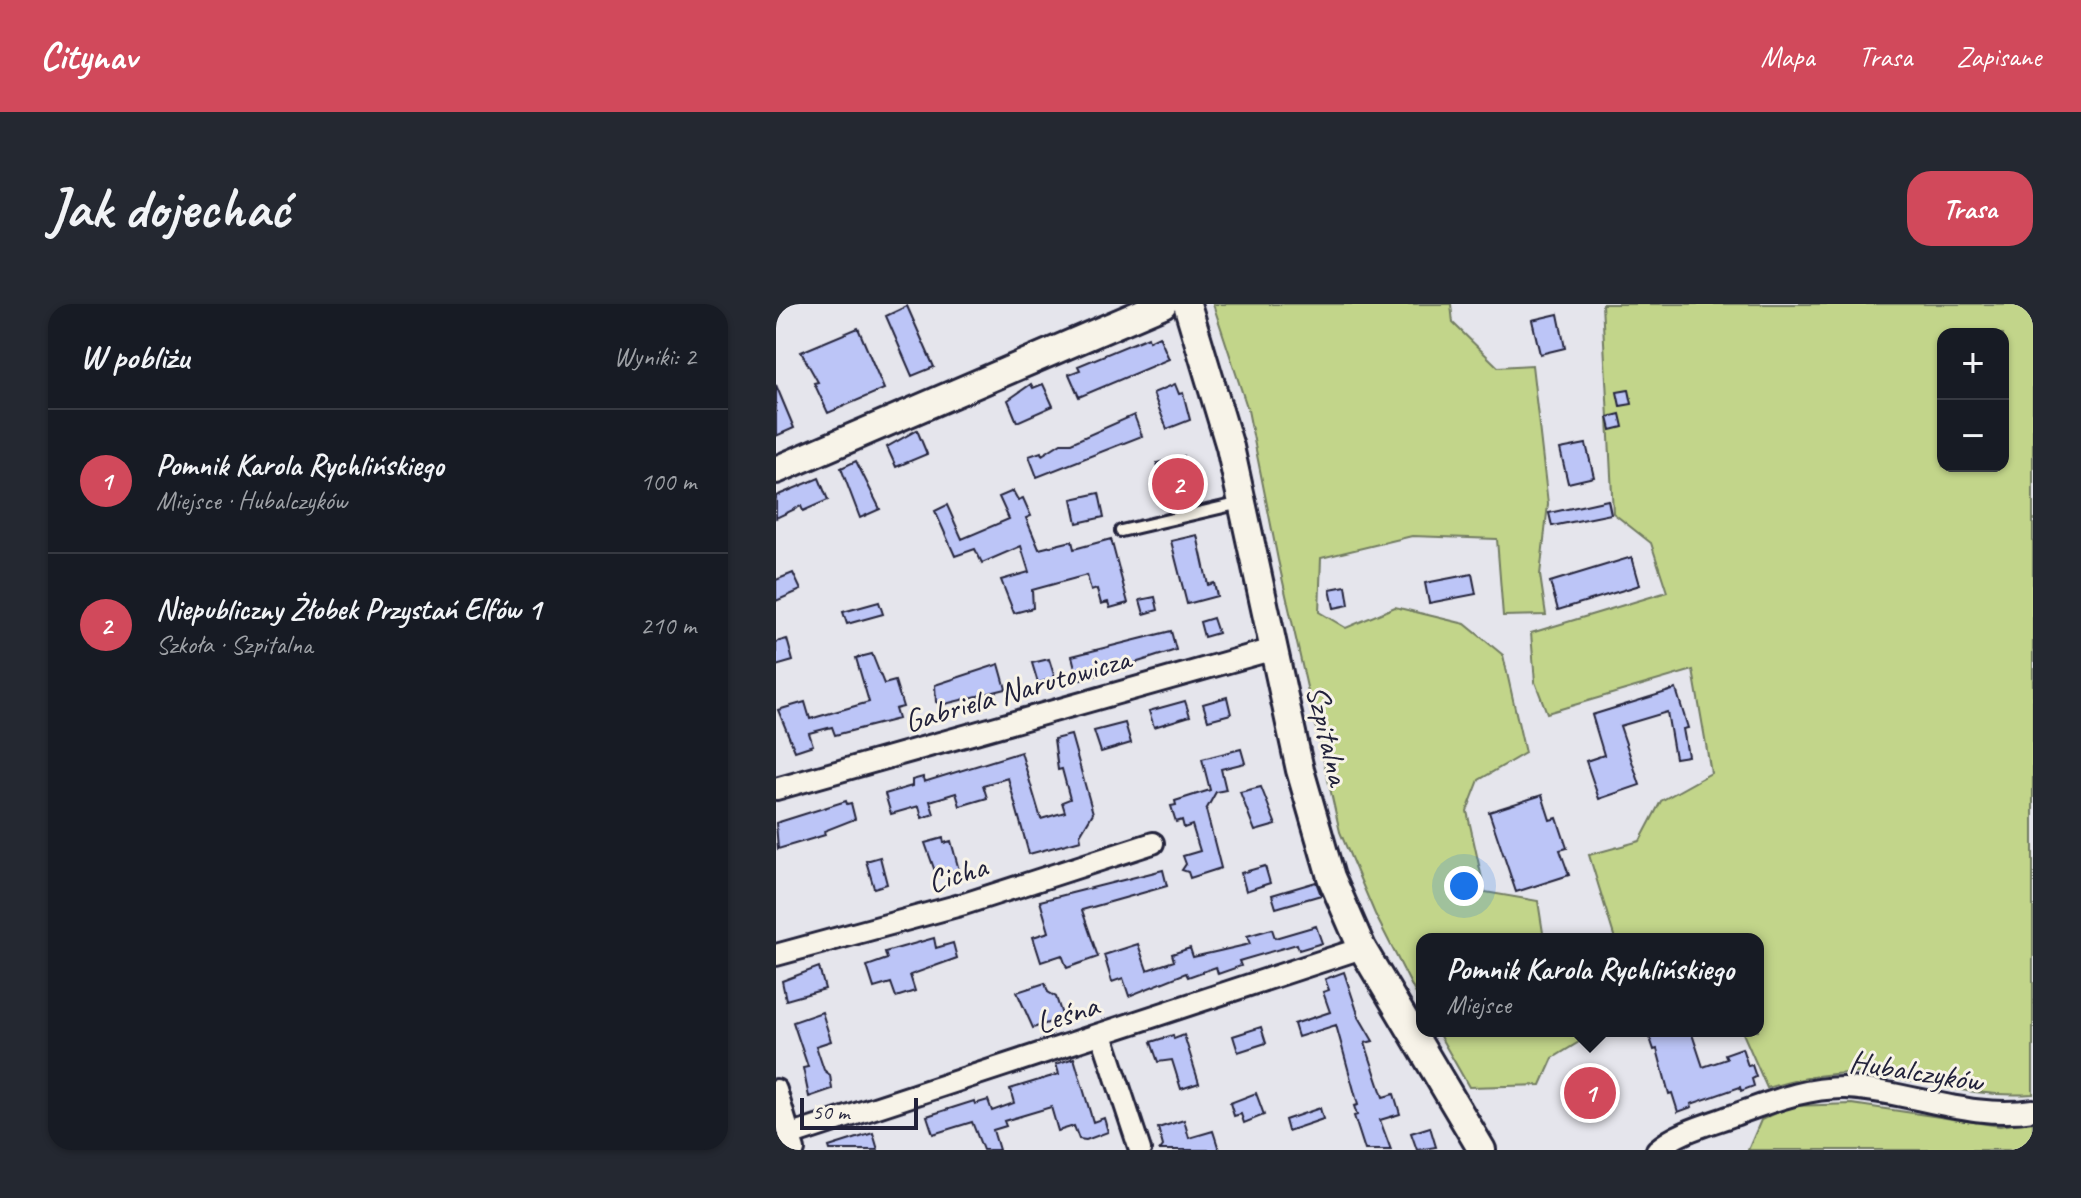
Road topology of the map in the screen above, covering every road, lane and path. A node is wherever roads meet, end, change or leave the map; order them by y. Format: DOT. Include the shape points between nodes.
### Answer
graph roads {
  1 [pos="1163,304"];
  2 [pos="1187,304"];
  3 [pos="776,470"];
  4 [pos="1243,503"];
  5 [pos="1121,531"];
  6 [pos="1274,649"];
  7 [pos="776,789"];
  8 [pos="1153,843"];
  9 [pos="1362,948"];
  10 [pos="776,955"];
  11 [pos="1102,1035"];
  12 [pos="776,1090"];
  13 [pos="2033,1110"];
  14 [pos="792,1143"];
  15 [pos="1140,1150"];
  16 [pos="1482,1150"];
  17 [pos="1657,1150"];
  1 -- 3 [label="street"];
  2 -- 4 [label="street, Szpitalna"];
  4 -- 5 [label="lane"];
  4 -- 6 [label="street, Szpitalna"];
  6 -- 7 [label="street, Gabriela Narutowicza"];
  6 -- 9 [label="street, Szpitalna" via="1310,810"];
  8 -- 10 [label="street, Cicha" via="964,904"];
  9 -- 11 [label="street, Leśna"];
  9 -- 16 [label="street, Szpitalna"];
  11 -- 14 [label="street, Leśna"];
  11 -- 15 [label="street"];
  12 -- 14 [label="street"];
  13 -- 17 [label="street, Hubalczyków" via="1976,1112 1849,1088 1826,1089 1701,1127"];
}
